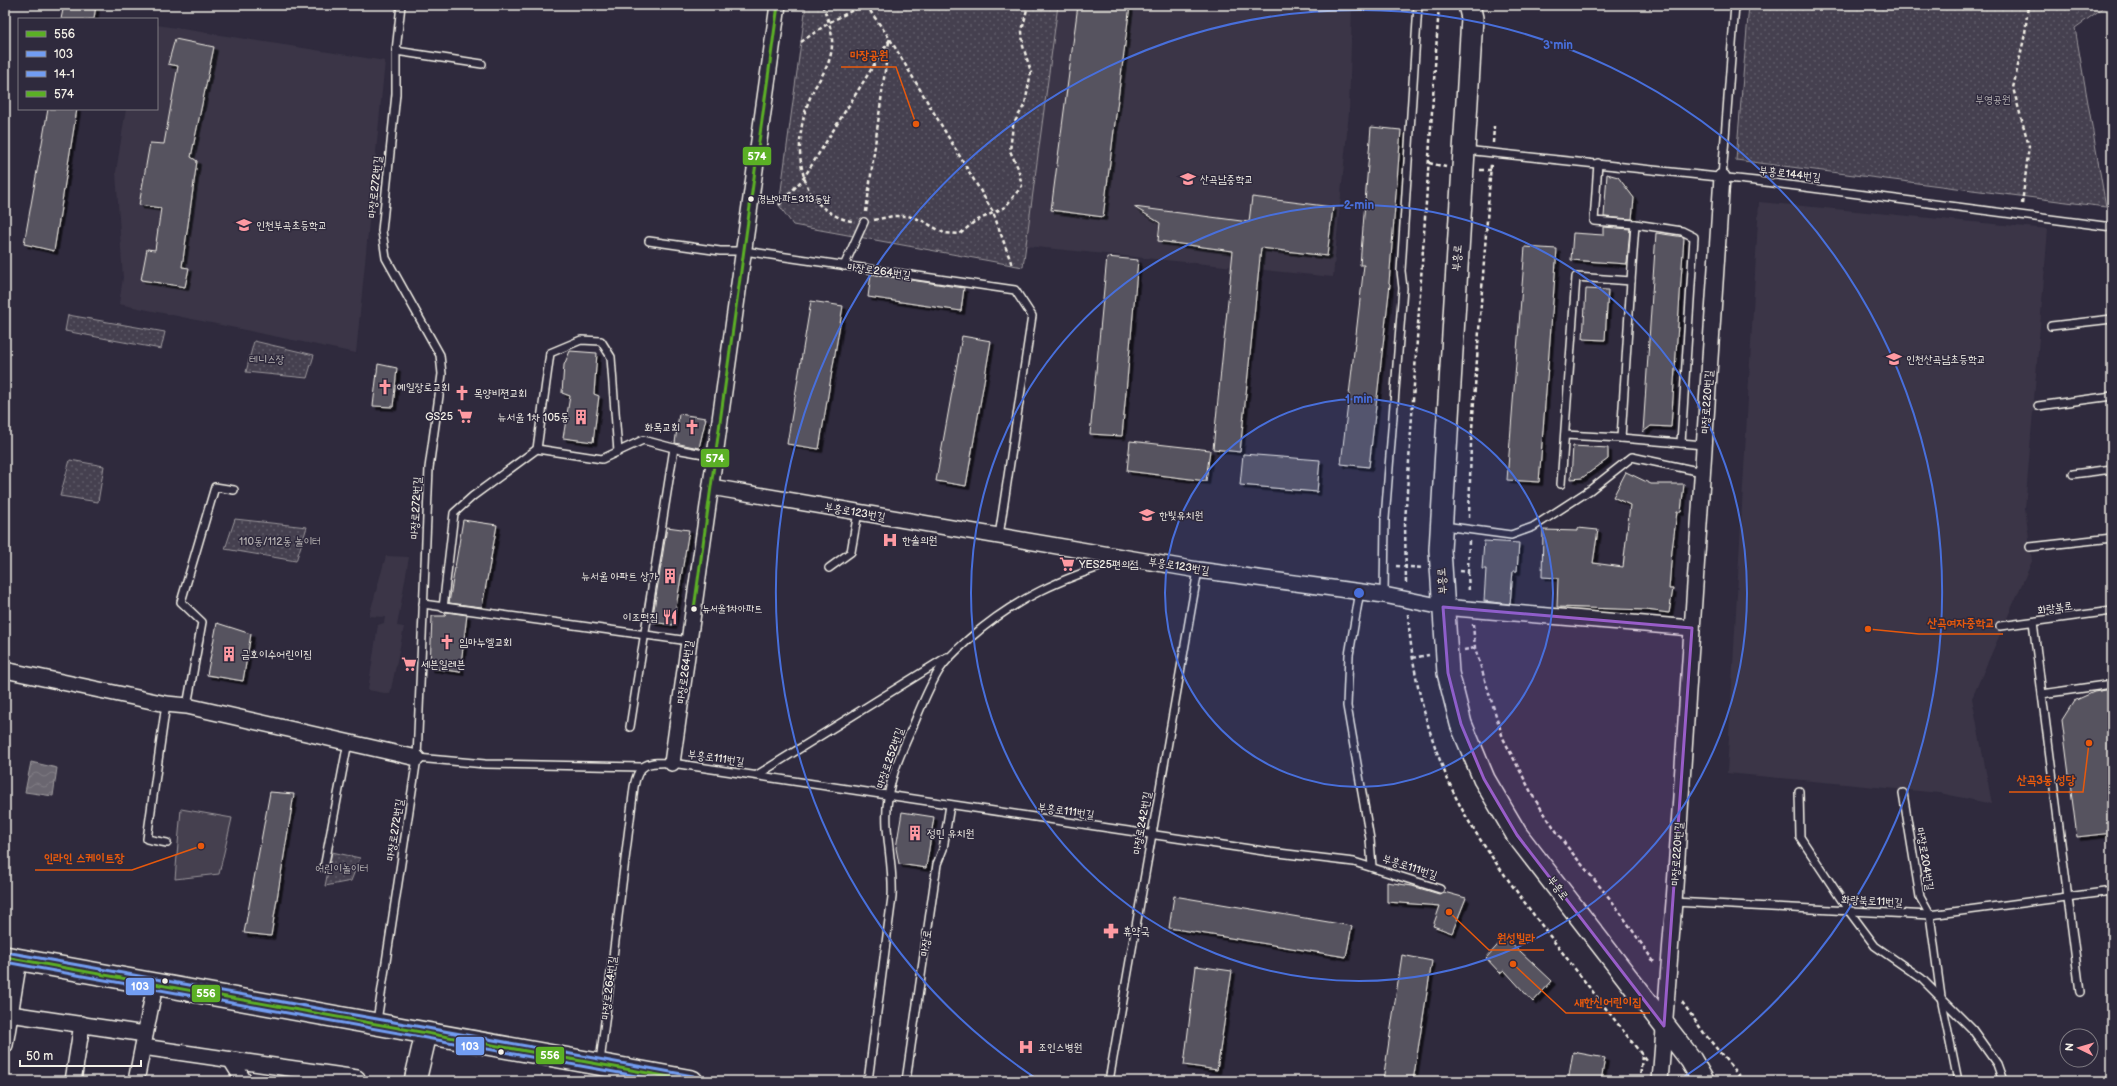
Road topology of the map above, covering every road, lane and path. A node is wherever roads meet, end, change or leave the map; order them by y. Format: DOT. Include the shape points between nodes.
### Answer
graph roads {
  1 [pos="401,5"];
  2 [pos="778,5"];
  3 [pos="822,5"];
  4 [pos="863,5"];
  5 [pos="866,5"];
  6 [pos="1025,5"];
  7 [pos="1418,5"];
  8 [pos="1439,5"];
  9 [pos="1469,5"];
  10 [pos="1735,5"];
  11 [pos="2028,5"];
  12 [pos="830,22"];
  13 [pos="890,39"];
  14 [pos="801,42"];
  15 [pos="396,51"];
  16 [pos="482,64"];
  17 [pos="1464,149"];
  18 [pos="1598,163"];
  19 [pos="1722,177"];
  20 [pos="803,179"];
  21 [pos="779,205"];
  22 [pos="993,212"];
  23 [pos="2020,215"];
  24 [pos="864,222"];
  25 [pos="1635,224"];
  26 [pos="2112,227"];
  27 [pos="650,241"];
  28 [pos="744,251"];
  29 [pos="1012,265"];
  30 [pos="844,266"];
  31 [pos="1631,281"];
  32 [pos="2112,319"];
  33 [pos="2051,326"];
  34 [pos="2112,396"];
  35 [pos="2038,406"];
  36 [pos="1564,435"];
  37 [pos="1621,438"];
  38 [pos="1681,443"];
  39 [pos="1704,445"];
  40 [pos="674,448"];
  41 [pos="537,449"];
  42 [pos="618,452"];
  43 [pos="715,456"];
  44 [pos="2112,469"];
  45 [pos="1702,472"];
  46 [pos="2073,474"];
  47 [pos="1561,484"];
  48 [pos="711,487"];
  49 [pos="234,490"];
  50 [pos="858,512"];
  51 [pos="1441,525"];
  52 [pos="999,536"];
  53 [pos="2112,538"];
  54 [pos="2030,547"];
  55 [pos="1129,558"];
  56 [pos="829,568"];
  57 [pos="1198,570"];
  58 [pos="1468,572"];
  59 [pos="1360,591"];
  60 [pos="1384,595"];
  61 [pos="1406,600"];
  62 [pos="423,604"];
  63 [pos="1443,607"];
  64 [pos="443,608"];
  65 [pos="1471,610"];
  66 [pos="2112,611"];
  67 [pos="2033,622"];
  68 [pos="2000,626"];
  69 [pos="1692,628"];
  70 [pos="644,635"];
  71 [pos="689,641"];
  72 [pos="952,654"];
  73 [pos="5,670"];
  74 [pos="2112,684"];
  75 [pos="2042,694"];
  76 [pos="166,704"];
  77 [pos="187,706"];
  78 [pos="630,727"];
  79 [pos="348,742"];
  80 [pos="417,758"];
  81 [pos="672,764"];
  82 [pos="641,767"];
  83 [pos="756,775"];
  84 [pos="1799,791"];
  85 [pos="1903,793"];
  86 [pos="888,796"];
  87 [pos="950,805"];
  88 [pos="1151,834"];
  89 [pos="167,844"];
  90 [pos="1372,867"];
  91 [pos="324,868"];
  92 [pos="1440,889"];
  93 [pos="2112,891"];
  94 [pos="2068,896"];
  95 [pos="1674,902"];
  96 [pos="1849,911"];
  97 [pos="1930,915"];
  98 [pos="12,959"];
  99 [pos="1667,980"];
  100 [pos="155,985"];
  101 [pos="2080,992"];
  102 [pos="1941,996"];
  103 [pos="10,1014"];
  104 [pos="82,1024"];
  105 [pos="376,1026"];
  106 [pos="1664,1026"];
  107 [pos="426,1034"];
  108 [pos="144,1040"];
  109 [pos="5,1045"];
  110 [pos="1642,1054"];
  111 [pos="231,1060"];
  112 [pos="600,1065"];
  113 [pos="357,1078"];
  114 [pos="1660,1079"];
  115 [pos="1704,1079"];
  116 [pos="73,1081"];
  117 [pos="136,1081"];
  118 [pos="244,1081"];
  119 [pos="415,1081"];
  120 [pos="692,1081"];
  121 [pos="868,1081"];
  122 [pos="906,1081"];
  123 [pos="1109,1081"];
  124 [pos="1640,1081"];
  125 [pos="1743,1081"];
  126 [pos="1958,1081"];
  127 [pos="2003,1081"];
  1 -- 15 [label="lane, 마장로272번길"];
  2 -- 28 [label="street, 마장로264번길"];
  3 -- 12 [label="path"];
  4 -- 12 [label="path"];
  5 -- 13 [label="path"];
  6 -- 22 [label="path" via="1023,46 1031,72 1025,104 1013,125 1010,151 1018,168 1022,186 1005,207"];
  7 -- 60 [label="lane" via="1401,271 1403,288 1385,520"];
  8 -- 61 [label="path" via="1406,522"];
  9 -- 17 [label="main road, 부흥로" via="1472,18"];
  10 -- 19 [label="lane"];
  11 -- 23 [label="path" via="2025,34 2013,88 2029,146"];
  12 -- 14 [label="path"];
  12 -- 20 [label="path" via="832,46 828,66 813,92 799,132"];
  13 -- 20 [label="path"];
  13 -- 22 [label="path"];
  13 -- 24 [label="path"];
  15 -- 16 [label="lane"];
  15 -- 62 [label="lane, 마장로272번길" via="396,94 382,231 383,245 386,258 440,355 442,374 429,468"];
  17 -- 18 [label="lane, 부흥로144번길"];
  17 -- 51 [label="main road, 부흥로"];
  18 -- 19 [label="lane, 부흥로144번길"];
  18 -- 25 [label="lane" via="1594,221"];
  19 -- 23 [label="lane, 부흥로144번길"];
  19 -- 39 [label="street, 마장로220번길"];
  20 -- 21 [label="path"];
  20 -- 24 [label="path" via="816,203 846,220"];
  22 -- 24 [label="path" via="974,222 960,234 944,233 908,216 893,216"];
  22 -- 29 [label="path"];
  23 -- 26 [label="lane, 부흥로144번길"];
  24 -- 30 [label="lane"];
  25 -- 31 [label="lane"];
  25 -- 38 [label="lane" via="1682,230 1694,237"];
  27 -- 28 [label="lane" via="720,251"];
  28 -- 30 [label="lane, 마장로264번길"];
  28 -- 43 [label="street, 마장로264번길"];
  30 -- 52 [label="lane, 마장로264번길" via="1015,290 1032,316"];
  31 -- 36 [label="lane" via="1576,277"];
  31 -- 37 [label="lane"];
  32 -- 33 [label="lane"];
  34 -- 35 [label="lane"];
  36 -- 37 [label="lane"];
  36 -- 47 [label="lane"];
  37 -- 38 [label="lane"];
  38 -- 39 [label="lane"];
  39 -- 45 [label="street, 마장로220번길"];
  40 -- 42 [label="lane" via="643,440"];
  40 -- 43 [label="lane"];
  40 -- 70 [label="lane"];
  41 -- 42 [label="lane" via="602,459"];
  41 -- 42 [label="lane" via="550,353 581,340 601,340 611,357"];
  41 -- 64 [label="lane" via="454,513"];
  43 -- 48 [label="street, 마장로264번길"];
  44 -- 46 [label="lane"];
  45 -- 51 [label="lane" via="1632,457 1590,490 1533,527 1511,535"];
  45 -- 69 [label="street, 마장로220번길"];
  48 -- 50 [label="street, 부흥로123번길"];
  48 -- 71 [label="street, 마장로264번길"];
  49 -- 77 [label="lane" via="215,487 181,602 202,622"];
  50 -- 52 [label="street, 부흥로123번길"];
  50 -- 56 [label="lane" via="850,552"];
  51 -- 63 [label="main road, 부흥로"];
  52 -- 55 [label="street, 부흥로123번길"];
  53 -- 54 [label="lane"];
  55 -- 57 [label="street, 부흥로123번길"];
  55 -- 72 [label="lane, 마장로252번길" via="1094,568 1041,589 990,620"];
  57 -- 59 [label="street, 부흥로123번길"];
  57 -- 88 [label="lane, 마장로242번길"];
  58 -- 65 [label="path"];
  59 -- 60 [label="street, 부흥로123번길"];
  59 -- 90 [label="lane, 부흥로111번길" via="1349,655 1347,706 1370,839"];
  60 -- 61 [label="street, 부흥로123번길"];
  61 -- 63 [label="street, 부흥로123번길"];
  61 -- 110 [label="path" via="1412,658 1424,715 1453,791 1474,831 1508,879"];
  62 -- 64 [label="lane"];
  62 -- 80 [label="lane, 마장로272번길"];
  63 -- 65 [label="street"];
  63 -- 106 [label="main road, 부흥로" via="1448,673 1461,724 1484,779 1517,835"];
  64 -- 70 [label="lane"];
  65 -- 69 [label="street"];
  65 -- 99 [label="path" via="1475,648 1503,738 1534,798 1565,844 1615,905"];
  66 -- 67 [label="lane, 화랑북로"];
  67 -- 68 [label="lane, 화랑북로"];
  67 -- 75 [label="lane"];
  69 -- 95 [label="street, 마장로220번길"];
  70 -- 71 [label="lane"];
  70 -- 78 [label="lane"];
  71 -- 81 [label="street, 마장로264번길"];
  72 -- 83 [label="lane, 부흥로111번길"];
  72 -- 86 [label="lane, 마장로252번길" via="932,683 910,733"];
  73 -- 76 [label="street"];
  74 -- 75 [label="lane"];
  75 -- 94 [label="lane"];
  76 -- 77 [label="street"];
  76 -- 89 [label="lane" via="147,839"];
  77 -- 79 [label="street"];
  79 -- 80 [label="street"];
  79 -- 91 [label="lane"];
  80 -- 82 [label="lane" via="485,764"];
  80 -- 105 [label="lane, 마장로272번길"];
  81 -- 82 [label="lane" via="658,762"];
  81 -- 83 [label="lane, 부흥로111번길"];
  82 -- 112 [label="lane, 마장로264번길" via="634,787"];
  83 -- 86 [label="lane, 부흥로111번길"];
  84 -- 96 [label="lane" via="1800,837"];
  85 -- 97 [label="lane, 마장로204번길" via="1920,897"];
  86 -- 87 [label="lane, 부흥로111번길"];
  86 -- 121 [label="lane, 마장로252번길" via="886,828 894,877"];
  87 -- 88 [label="lane, 부흥로111번길"];
  87 -- 122 [label="lane, 마장로" via="943,849 937,864"];
  88 -- 90 [label="lane, 부흥로111번길" via="1354,862"];
  88 -- 123 [label="lane, 마장로242번길"];
  90 -- 92 [label="lane, 부흥로111번길"];
  93 -- 94 [label="lane, 화랑북로11번길"];
  94 -- 97 [label="lane, 화랑북로11번길"];
  94 -- 101 [label="lane"];
  95 -- 96 [label="lane, 화랑북로11번길"];
  95 -- 99 [label="street, 마장로220번길"];
  96 -- 97 [label="lane, 화랑북로11번길"];
  96 -- 102 [label="lane" via="1875,946 1921,978"];
  97 -- 102 [label="lane, 마장로204번길"];
  98 -- 100 [label="main road"];
  98 -- 103 [label="street"];
  99 -- 106 [label="street, 마장로220번길"];
  99 -- 125 [label="path" via="1704,1033"];
  100 -- 105 [label="main road"];
  100 -- 108 [label="street"];
  102 -- 126 [label="lane, 마장로204번길"];
  102 -- 127 [label="lane" via="1972,1029 1997,1064"];
  103 -- 104 [label="street"];
  103 -- 109 [label="street"];
  104 -- 108 [label="street"];
  104 -- 116 [label="street"];
  105 -- 107 [label="main road"];
  106 -- 114 [label="street, 마장로220번길"];
  106 -- 115 [label="main road, 부흥로"];
  107 -- 112 [label="main road"];
  107 -- 119 [label="main road"];
  108 -- 111 [label="street"];
  108 -- 117 [label="street"];
  110 -- 114 [label="path"];
  110 -- 124 [label="path"];
  111 -- 113 [label="street"];
  111 -- 118 [label="street"];
  112 -- 120 [label="main road"];
}
